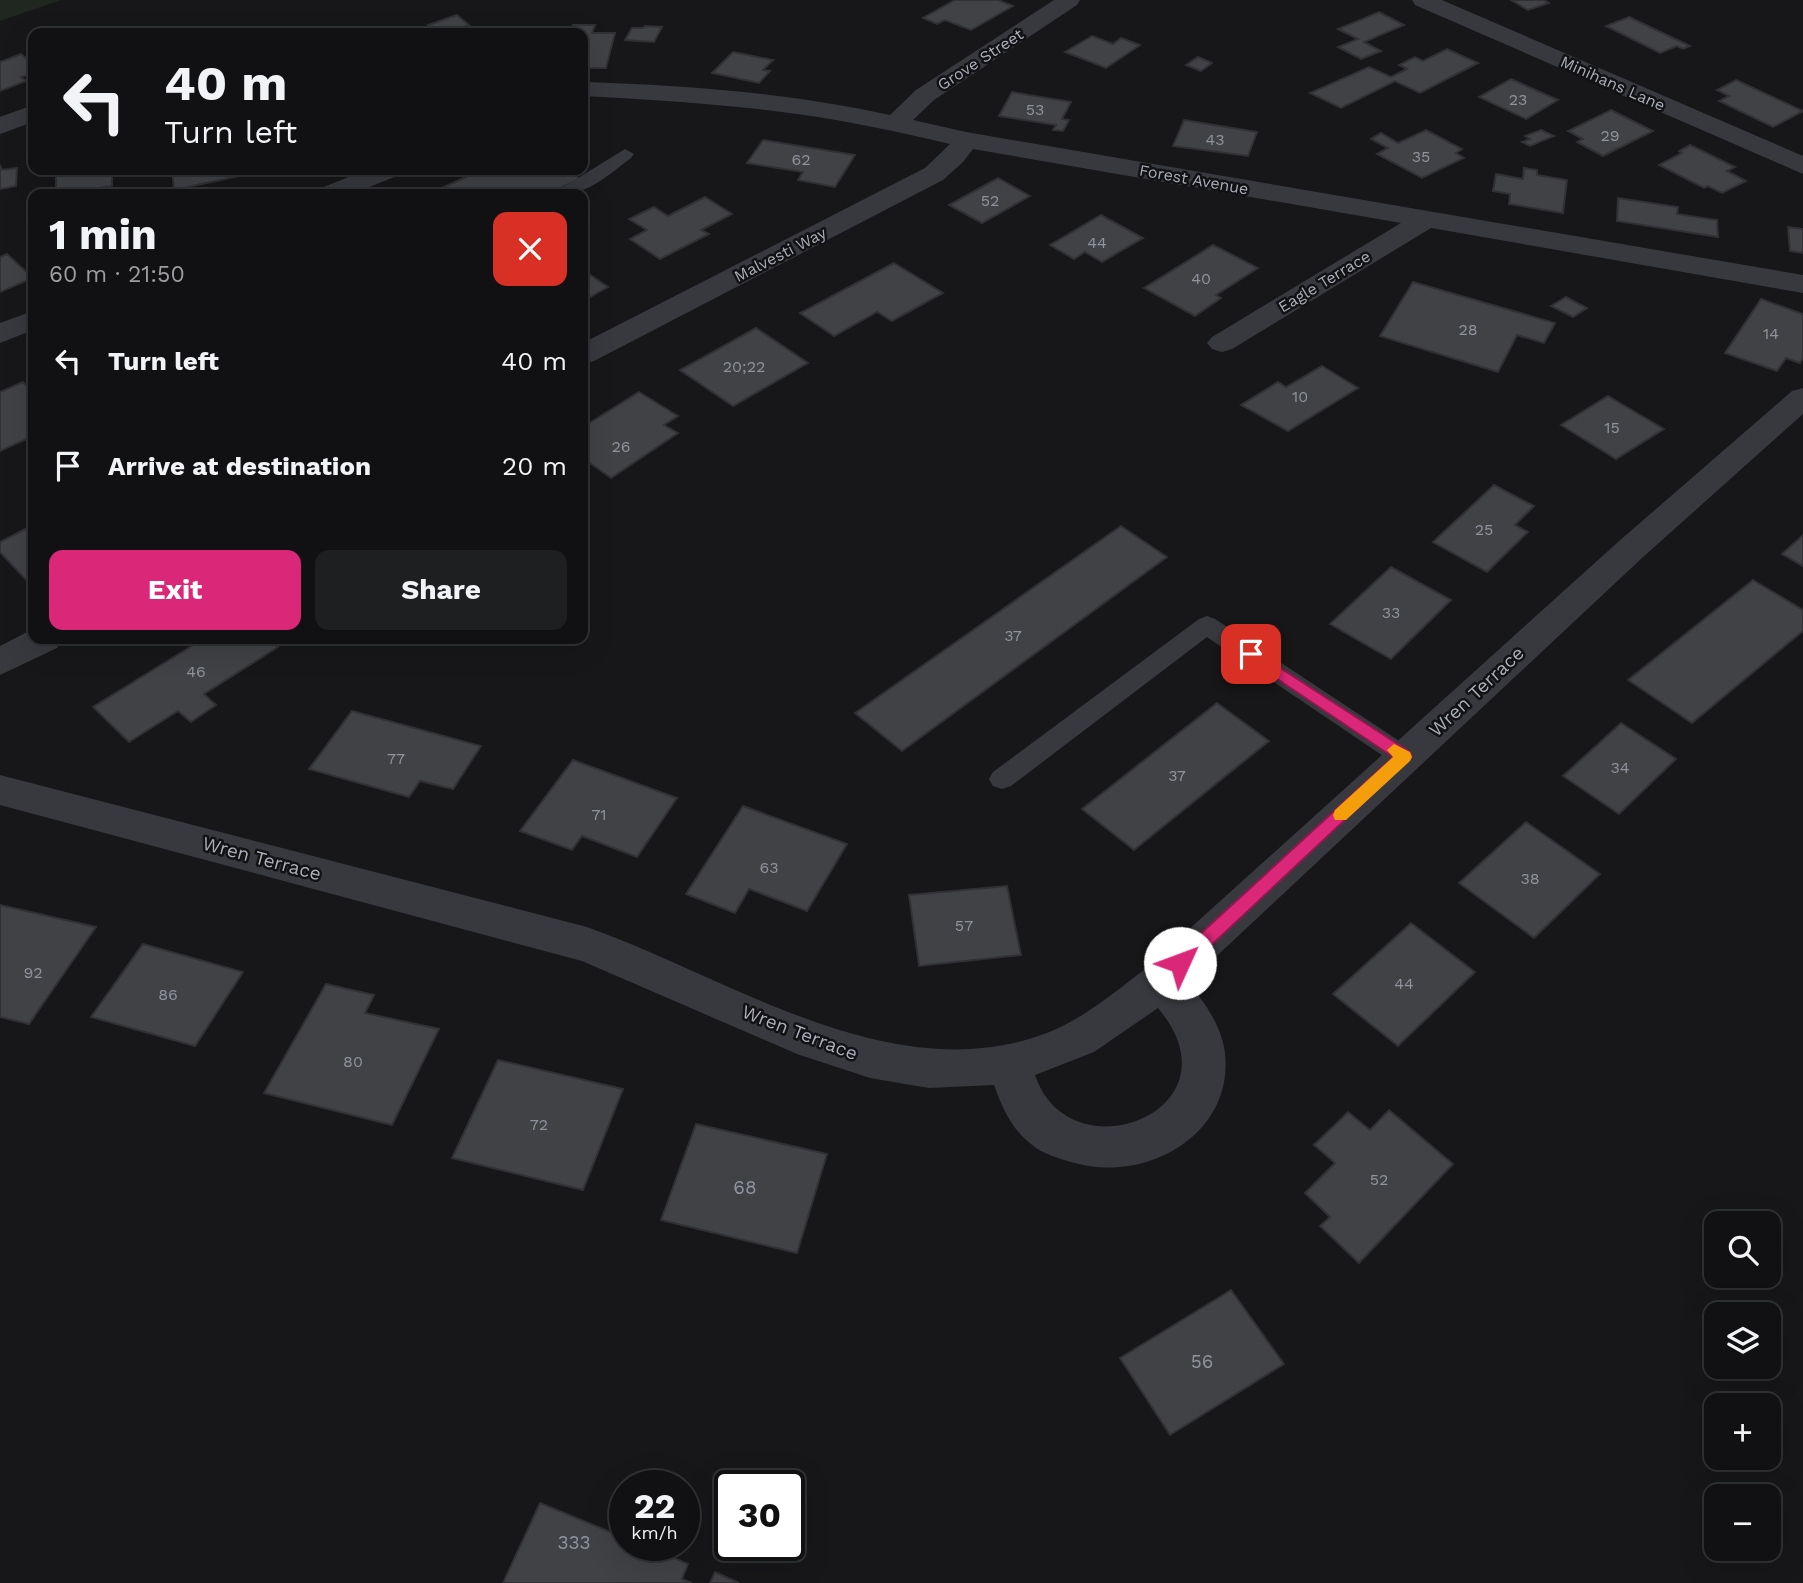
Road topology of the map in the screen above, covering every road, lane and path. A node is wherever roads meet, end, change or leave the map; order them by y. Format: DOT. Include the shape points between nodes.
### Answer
graph roads {
  1 [pos="1069,0"];
  2 [pos="1423,0"];
  3 [pos="588,89"];
  4 [pos="28,115"];
  5 [pos="895,124"];
  6 [pos="0,126"];
  7 [pos="28,130"];
  8 [pos="0,134"];
  9 [pos="966,140"];
  10 [pos="625,154"];
  11 [pos="1803,166"];
  12 [pos="375,175"];
  13 [pos="342,189"];
  14 [pos="572,189"];
  15 [pos="1427,219"];
  16 [pos="1803,284"];
  17 [pos="28,322"];
  18 [pos="0,334"];
  19 [pos="1222,343"];
  20 [pos="588,352"];
  21 [pos="1803,398"];
  22 [pos="34,644"];
  23 [pos="0,662"];
  24 [pos="1404,757"];
  25 [pos="1002,779"];
  26 [pos="0,790"];
  27 [pos="1160,982"];
  28 [pos="1010,1064"];
  1 -- 5 [label="street, Grove Street" via="925,95"];
  2 -- 11 [label="street, Minihans Lane"];
  3 -- 5 [label="street, Forest Avenue" via="755,101"];
  4 -- 6 [label="street"];
  5 -- 9 [label="street, Forest Avenue"];
  7 -- 8 [label="street"];
  9 -- 15 [label="street, Forest Avenue"];
  9 -- 20 [label="street, Malvesti Way" via="934,174"];
  10 -- 14 [label="lane"];
  12 -- 13 [label="street"];
  15 -- 16 [label="street, Forest Avenue"];
  15 -- 19 [label="street, Eagle Terrace"];
  17 -- 18 [label="street"];
  21 -- 24 [label="street, Wren Terrace"];
  22 -- 23 [label="street"];
  24 -- 25 [label="lane" via="1207,625"];
  24 -- 27 [label="street, Wren Terrace"];
  26 -- 28 [label="street, Wren Terrace" via="587,945 846,1053 928,1070"];
  27 -- 28 [label="street, Wren Terrace" via="1084,1036"];
  27 -- 28 [label="street" via="1189,1016 1203,1054 1197,1101 1164,1134 1142,1143 1094,1147 1047,1130 1021,1098"];
}
